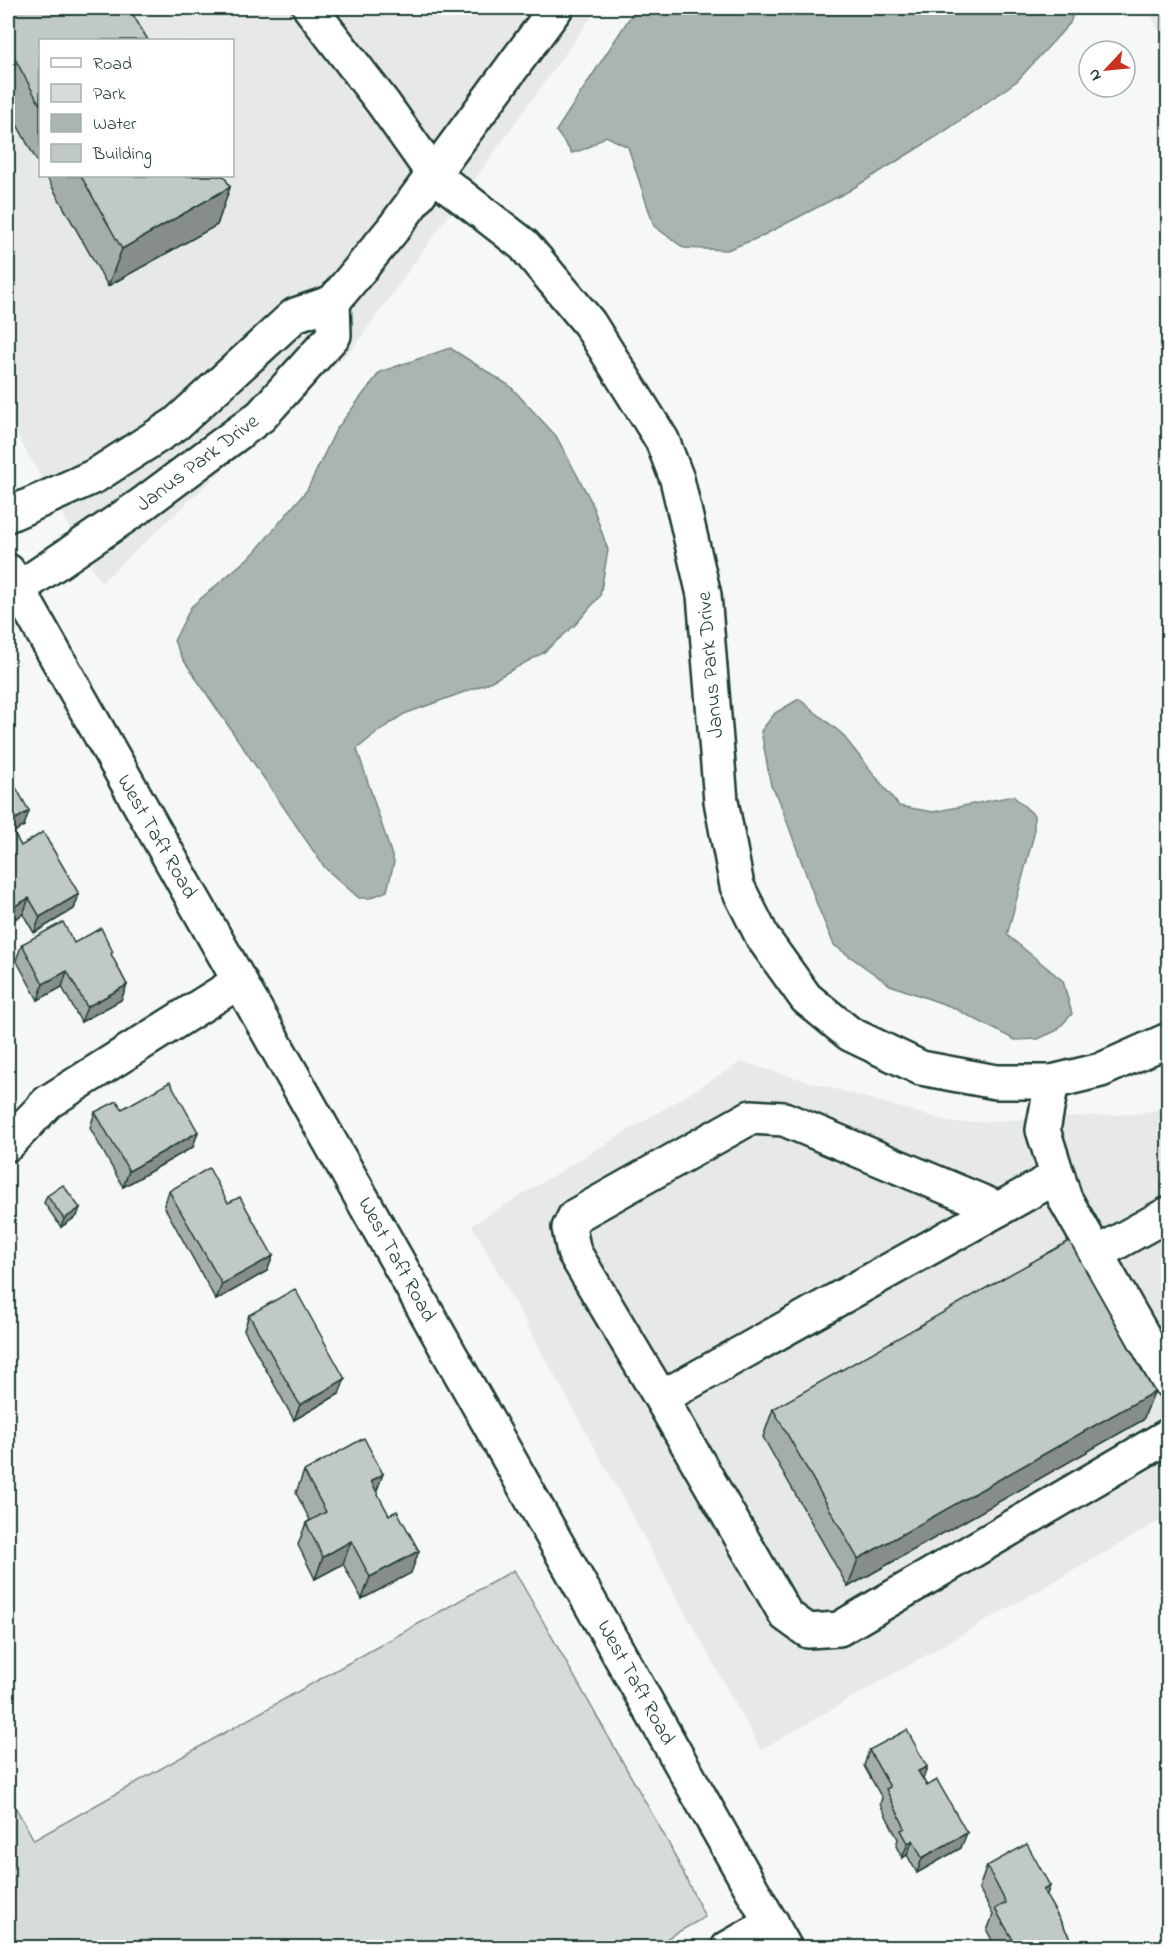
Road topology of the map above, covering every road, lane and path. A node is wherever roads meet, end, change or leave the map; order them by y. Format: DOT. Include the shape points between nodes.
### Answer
graph roads {
  1 [pos="310,8"];
  2 [pos="556,8"];
  3 [pos="434,175"];
  4 [pos="333,302"];
  5 [pos="8,516"];
  6 [pos="13,580"];
  7 [pos="240,981"];
  8 [pos="1168,1040"];
  9 [pos="1053,1082"];
  10 [pos="8,1144"];
  11 [pos="1058,1176"];
  12 [pos="999,1209"];
  13 [pos="1168,1214"];
  14 [pos="1096,1254"];
  15 [pos="1168,1380"];
  16 [pos="660,1398"];
  17 [pos="1168,1436"];
  18 [pos="778,1935"];
  19 [pos="728,1947"];
  1 -- 3 [label="street, Janus Park Drive"];
  2 -- 3 [label="street"];
  3 -- 4 [label="street"];
  3 -- 9 [label="street, Janus Park Drive" via="524,245 589,323 662,440 677,479 704,595 721,801 737,886 763,938 806,998 850,1034 921,1068 996,1082"];
  4 -- 5 [label="street, Janus Park Drive" via="296,315 166,429 94,476"];
  4 -- 6 [label="street, Janus Park Drive" via="334,334 261,416 140,506"];
  6 -- 7 [label="street, West Taft Road"];
  7 -- 10 [label="street" via="48,1102"];
  7 -- 18 [label="street, West Taft Road"];
  8 -- 9 [label="street, Janus Park Drive" via="1101,1070"];
  9 -- 11 [label="street" via="1043,1130"];
  11 -- 12 [label="street"];
  11 -- 14 [label="street" via="1065,1199"];
  12 -- 16 [label="street"];
  12 -- 16 [label="street" via="784,1119 751,1117 575,1215 569,1228 574,1252"];
  13 -- 14 [label="street"];
  14 -- 15 [label="street"];
  16 -- 17 [label="street" via="786,1615 808,1631 839,1629"];
  18 -- 19 [label="street"];
}
